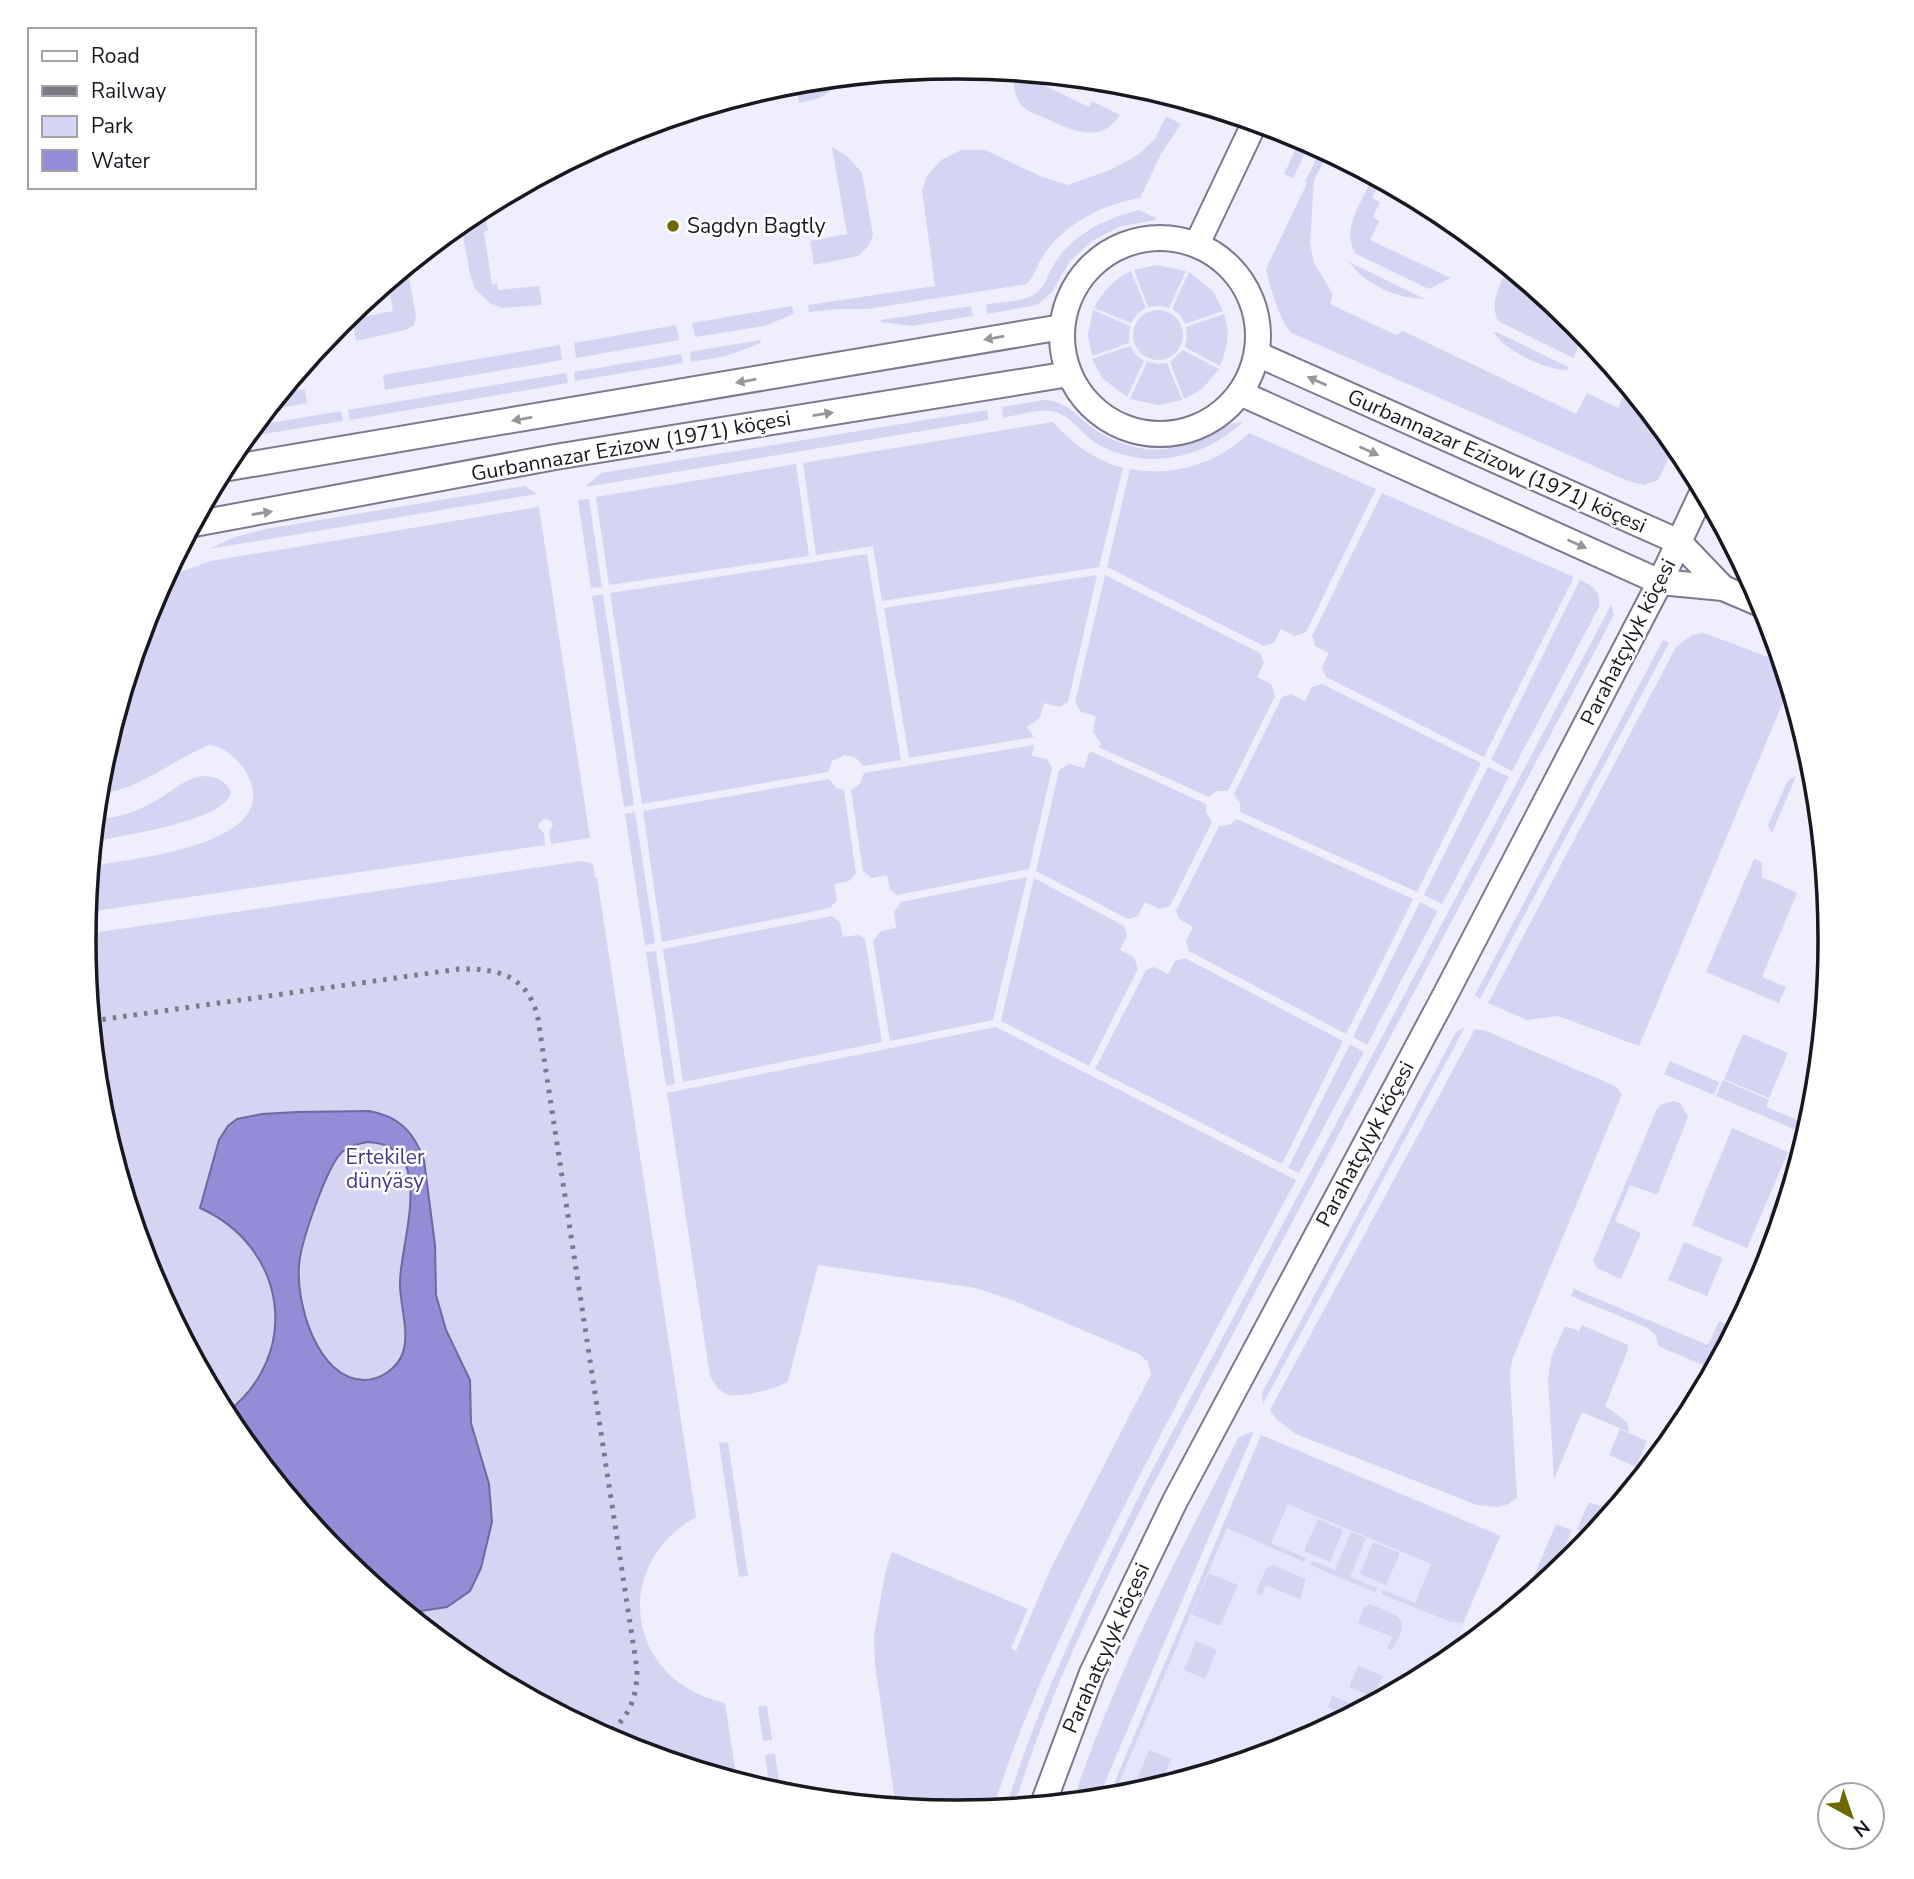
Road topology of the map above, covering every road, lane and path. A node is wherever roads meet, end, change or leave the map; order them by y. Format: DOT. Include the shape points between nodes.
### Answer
graph roads {
  1 [pos="1251,131"];
  2 [pos="1197,244"];
  3 [pos="1062,327"];
  4 [pos="1257,354"];
  5 [pos="1069,374"];
  6 [pos="1240,393"];
  7 [pos="238,467"];
  8 [pos="1698,502"];
  9 [pos="205,522"];
  10 [pos="1679,542"];
  11 [pos="1660,582"];
  12 [pos="1723,588"];
  13 [pos="1747,598"];
  14 [pos="1046,1795"];
  1 -- 2 [label="street"];
  2 -- 3 [label="street" via="1163,237 1133,241 1106,253 1084,273 1069,298"];
  2 -- 4 [label="street" via="1236,273 1251,297 1258,324"];
  3 -- 5 [label="street" via="1062,351"];
  3 -- 7 [label="street, Gurbannazar Ezizow (1971) köçesi, one-way"];
  4 -- 6 [label="street"];
  10 -- 4 [label="street, Gurbannazar Ezizow (1971) köçesi, one-way"];
  5 -- 6 [label="street" via="1085,400 1108,419 1136,431 1165,434 1195,427 1221,413"];
  9 -- 5 [label="street, Gurbannazar Ezizow (1971) köçesi, one-way" via="555,457"];
  6 -- 11 [label="street, Gurbannazar Ezizow (1971) köçesi, one-way"];
  8 -- 10 [label="street, Parahatçylyk köçesi"];
  10 -- 11 [label="street, Parahatçylyk köçesi"];
  10 -- 12 [label="street, Gurbannazar Ezizow (1971) köçesi"];
  11 -- 12 [label="street, Gurbannazar Ezizow (1971) köçesi"];
  11 -- 14 [label="street, Parahatçylyk köçesi" via="1175,1501 1092,1673"];
  12 -- 13 [label="street, Gurbannazar Ezizow (1971) köçesi"];
}
